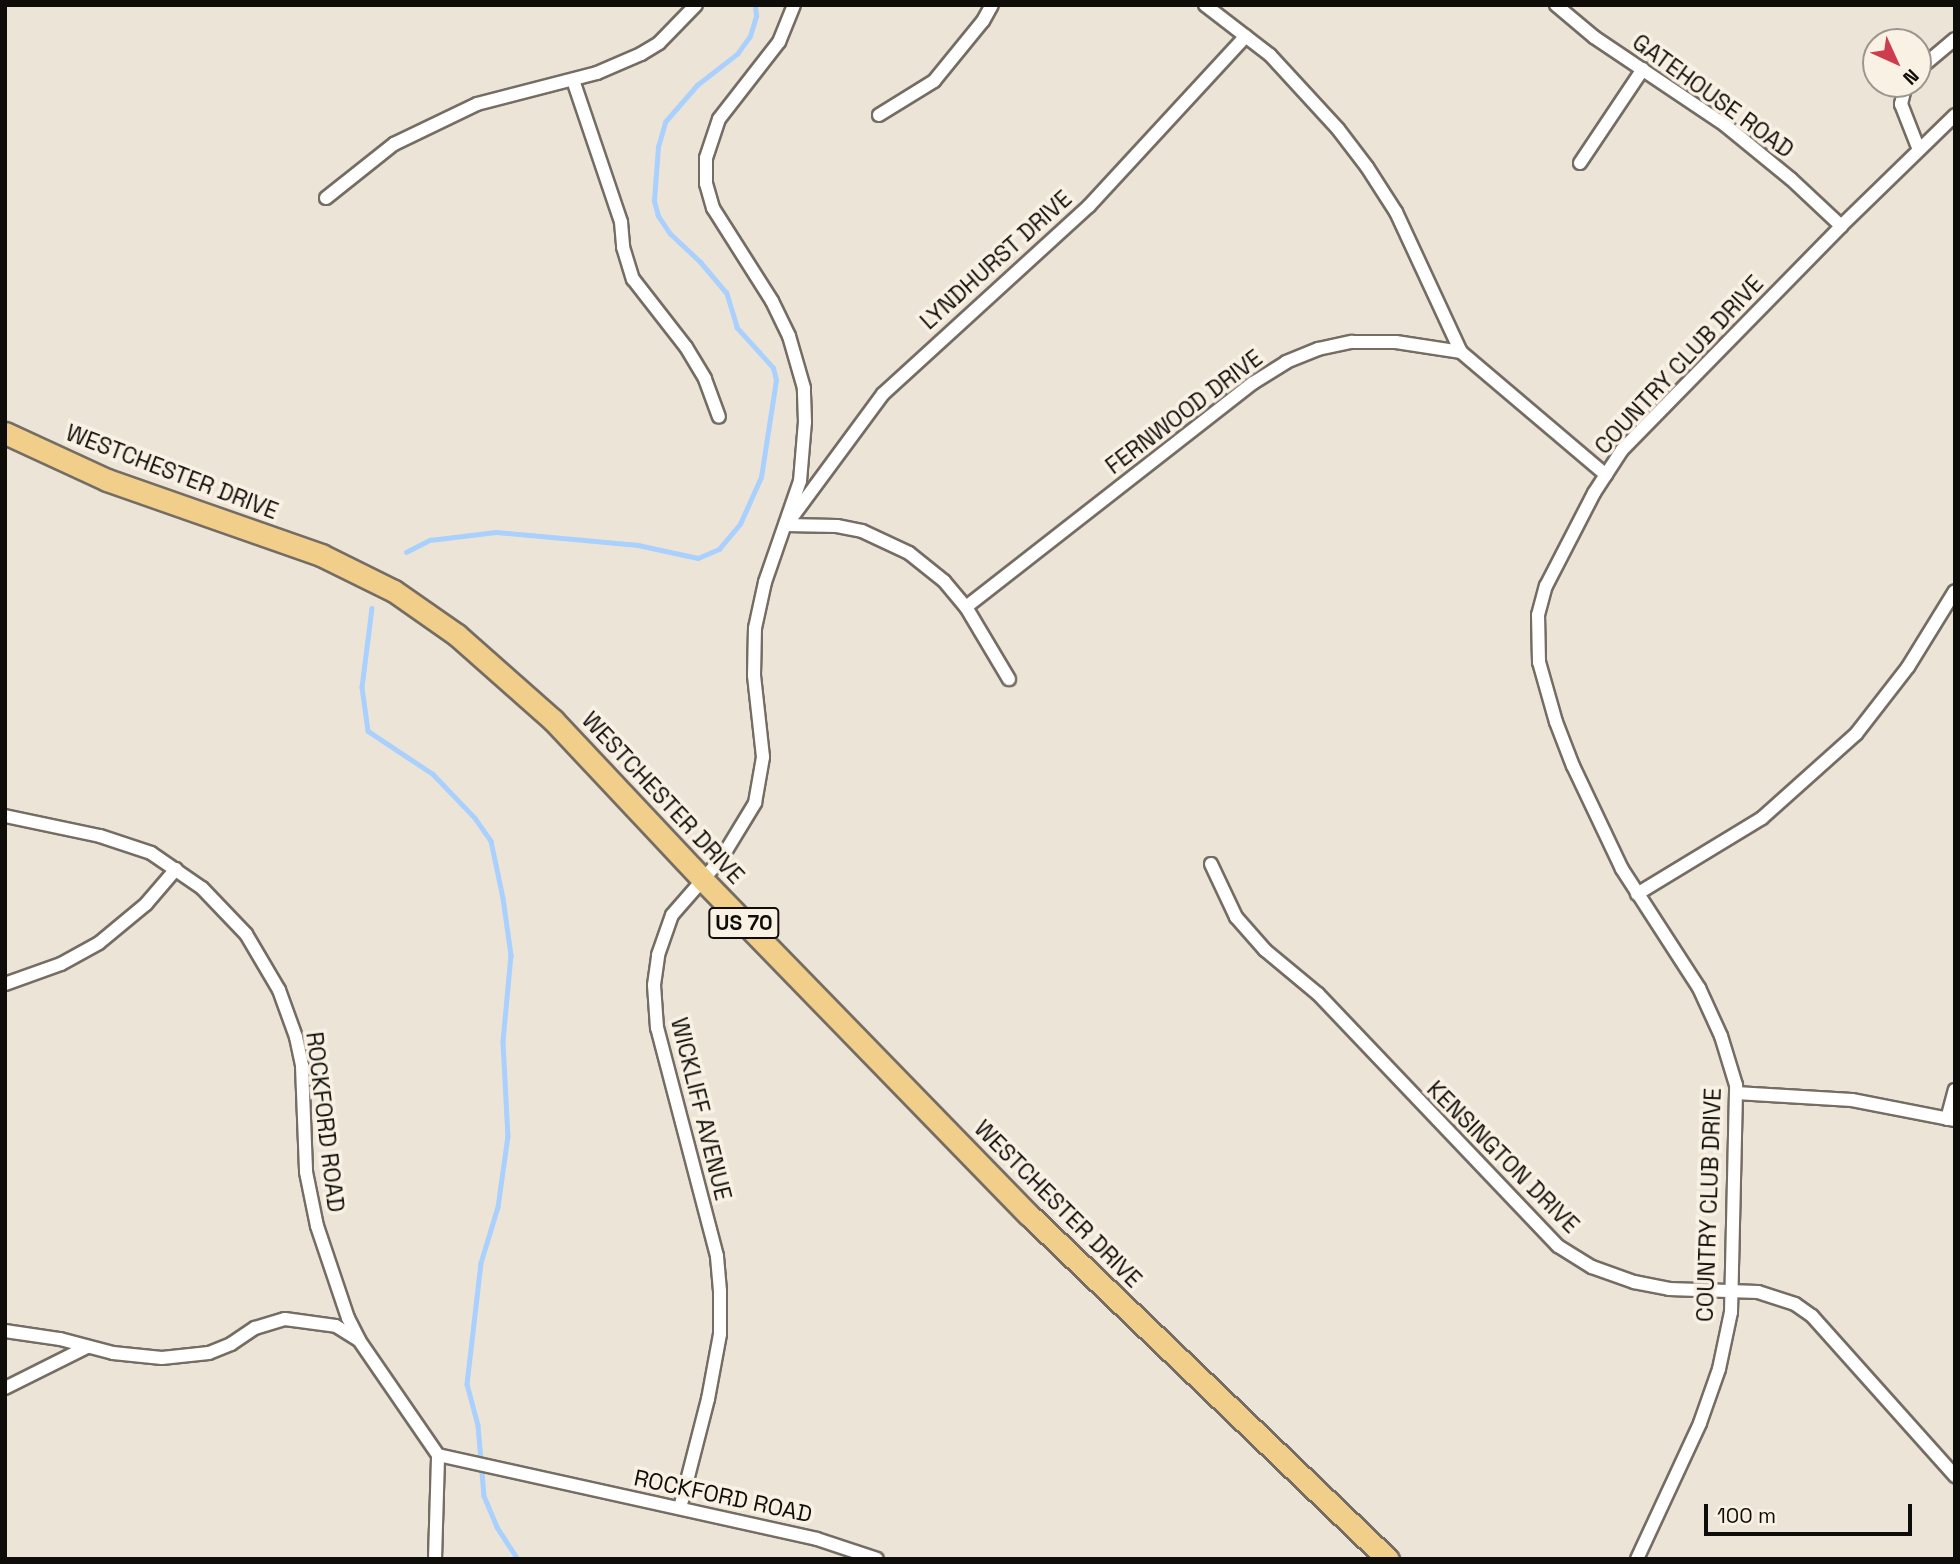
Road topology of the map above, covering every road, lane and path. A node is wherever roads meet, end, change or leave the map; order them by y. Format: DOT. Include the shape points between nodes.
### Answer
graph roads {
  1 [pos="696,5"];
  2 [pos="794,5"];
  3 [pos="992,5"];
  4 [pos="1205,5"];
  5 [pos="1556,5"];
  6 [pos="1246,36"];
  7 [pos="1955,39"];
  8 [pos="1932,58"];
  9 [pos="1643,69"];
  10 [pos="573,80"];
  11 [pos="1902,98"];
  12 [pos="879,115"];
  13 [pos="1955,116"];
  14 [pos="1919,150"];
  15 [pos="1580,163"];
  16 [pos="326,198"];
  17 [pos="1841,226"];
  18 [pos="1461,352"];
  19 [pos="719,417"];
  20 [pos="5,433"];
  21 [pos="1606,475"];
  22 [pos="786,525"];
  23 [pos="1955,591"];
  24 [pos="966,607"];
  25 [pos="1009,679"];
  26 [pos="5,816"];
  27 [pos="1211,864"];
  28 [pos="176,869"];
  29 [pos="703,880"];
  30 [pos="1637,894"];
  31 [pos="5,984"];
  32 [pos="1955,1090"];
  33 [pos="1736,1093"];
  34 [pos="1951,1119"];
  35 [pos="1731,1291"];
  36 [pos="5,1331"];
  37 [pos="359,1340"];
  38 [pos="87,1347"];
  39 [pos="5,1388"];
  40 [pos="438,1455"];
  41 [pos="1955,1476"];
  42 [pos="680,1508"];
  43 [pos="435,1559"];
  44 [pos="877,1559"];
  45 [pos="1388,1559"];
  46 [pos="1637,1559"];
  1 -- 10 [label="street" via="659,43"];
  2 -- 22 [label="street, WICKLIFF AVENUE" via="779,42 719,119 706,158 706,184 713,208 772,301 798,361 805,422 800,481"];
  3 -- 12 [label="street" via="933,81"];
  4 -- 6 [label="street"];
  5 -- 9 [label="street, GATEHOUSE ROAD"];
  6 -- 18 [label="street" via="1279,64 1367,167 1396,212"];
  6 -- 22 [label="street, LYNDHURST DRIVE" via="1089,206 883,394"];
  7 -- 8 [label="street"];
  9 -- 15 [label="street"];
  9 -- 17 [label="street, GATEHOUSE ROAD" via="1726,125"];
  10 -- 16 [label="street" via="477,104 394,144"];
  10 -- 19 [label="street" via="621,222 633,279 686,347 705,379"];
  11 -- 14 [label="street"];
  13 -- 14 [label="street, COUNTRY CLUB DRIVE"];
  14 -- 17 [label="street, COUNTRY CLUB DRIVE"];
  17 -- 21 [label="street, COUNTRY CLUB DRIVE" via="1622,450"];
  18 -- 21 [label="street"];
  18 -- 24 [label="street, FERNWOOD DRIVE" via="1396,342 1352,342 1286,362"];
  20 -- 29 [label="main road, WESTCHESTER DRIVE / US 70" via="107,480 321,555 394,592 510,678"];
  21 -- 30 [label="street, COUNTRY CLUB DRIVE" via="1546,586 1538,615 1537,645 1556,722 1573,766"];
  22 -- 24 [label="street" via="837,526 886,540 927,566"];
  22 -- 29 [label="street, WICKLIFF AVENUE" via="765,582 755,628 754,675 763,757 755,803"];
  23 -- 30 [label="street" via="1908,667 1856,734 1762,818"];
  24 -- 25 [label="street"];
  26 -- 28 [label="street, ROCKFORD ROAD" via="100,836 151,853"];
  27 -- 35 [label="street, KENSINGTON DRIVE" via="1236,916 1265,950 1318,995 1558,1247 1592,1267 1634,1282 1669,1289"];
  28 -- 31 [label="street" via="146,904 99,943 61,964"];
  28 -- 37 [label="street, ROCKFORD ROAD" via="217,901 246,934 287,1009 302,1066 306,1172 317,1226"];
  29 -- 42 [label="street, WICKLIFF AVENUE" via="669,921 654,985 657,1028 717,1256 720,1291 720,1334"];
  29 -- 45 [label="main road, WESTCHESTER DRIVE / US 70" via="1029,1215"];
  30 -- 33 [label="street, COUNTRY CLUB DRIVE" via="1699,988 1721,1036"];
  32 -- 34 [label="street"];
  33 -- 34 [label="street" via="1852,1100"];
  33 -- 35 [label="street, COUNTRY CLUB DRIVE"];
  35 -- 41 [label="street, KENSINGTON DRIVE" via="1775,1296 1812,1316"];
  35 -- 46 [label="street, COUNTRY CLUB DRIVE" via="1719,1369 1700,1423"];
  36 -- 38 [label="street"];
  37 -- 38 [label="street" via="335,1326 285,1318 209,1353 162,1358"];
  37 -- 40 [label="street, ROCKFORD ROAD"];
  38 -- 39 [label="street"];
  40 -- 42 [label="street, ROCKFORD ROAD"];
  40 -- 43 [label="street"];
  42 -- 44 [label="street, ROCKFORD ROAD" via="817,1539"];
}
